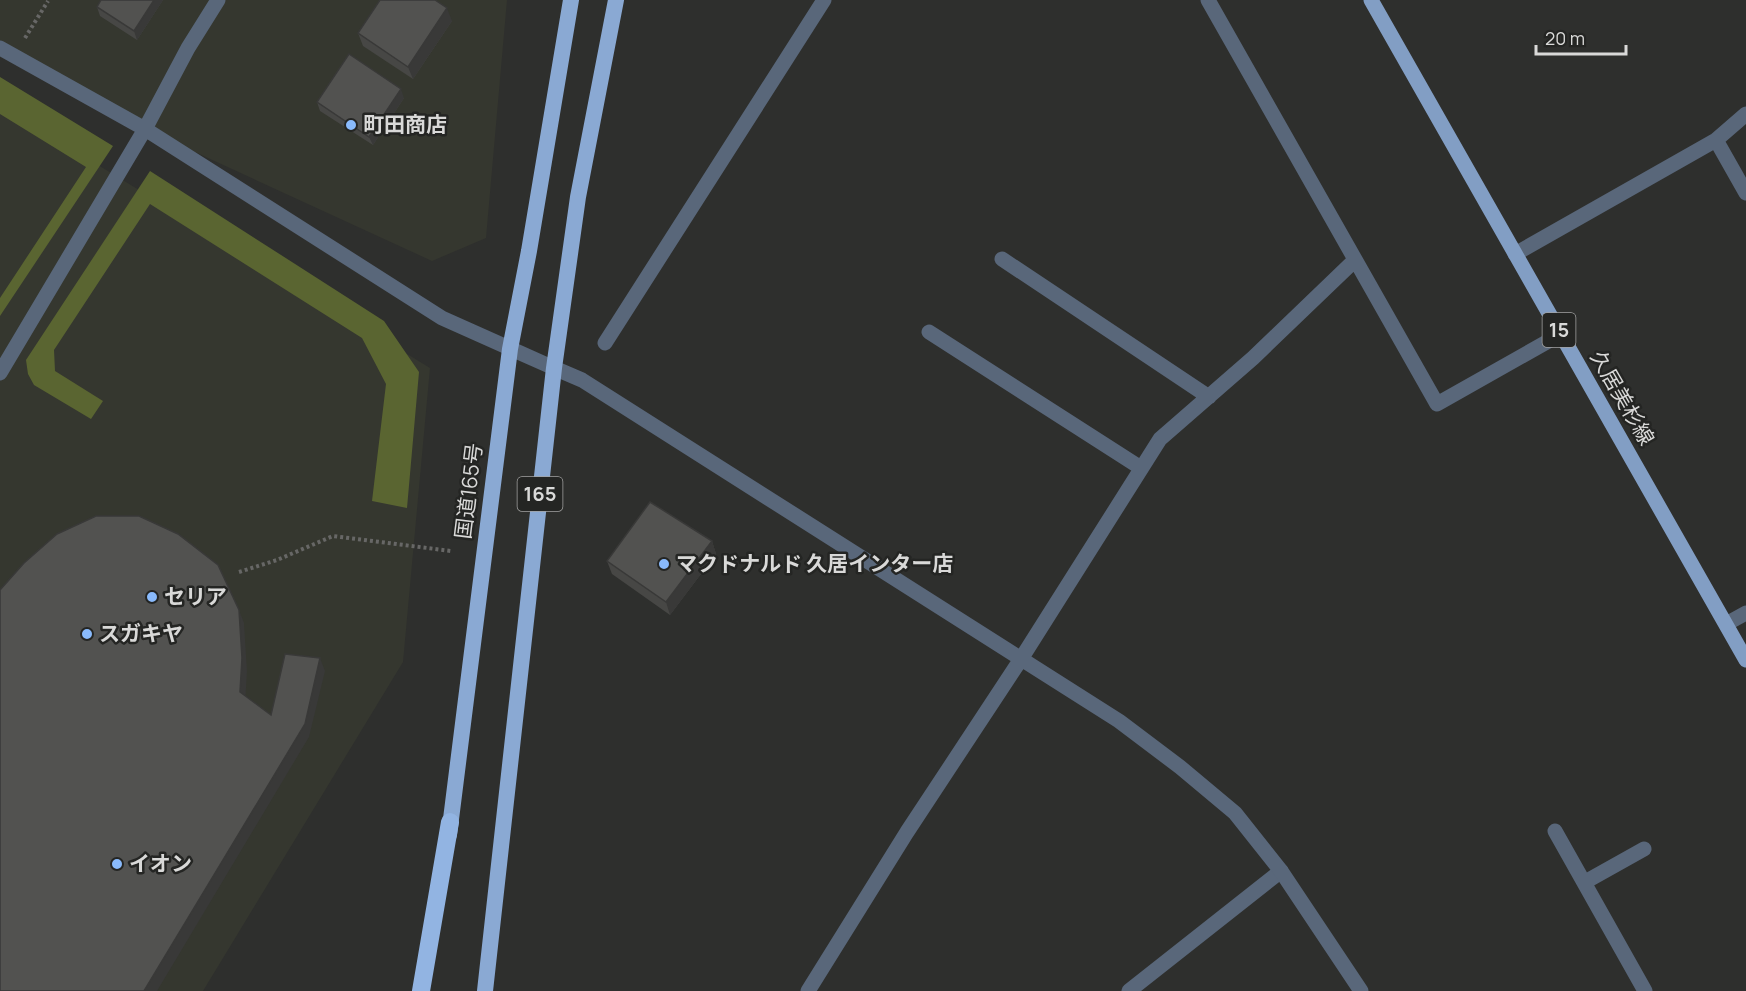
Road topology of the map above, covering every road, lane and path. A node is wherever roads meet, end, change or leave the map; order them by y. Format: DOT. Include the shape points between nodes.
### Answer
graph roads {
  1 [pos="218,0"];
  2 [pos="571,0"];
  3 [pos="616,0"];
  4 [pos="824,0"];
  5 [pos="1208,0"];
  6 [pos="1371,0"];
  7 [pos="48,1"];
  8 [pos="7,52"];
  9 [pos="1746,114"];
  10 [pos="145,129"];
  11 [pos="1716,140"];
  12 [pos="1746,193"];
  13 [pos="1515,254"];
  14 [pos="1002,259"];
  15 [pos="1355,260"];
  16 [pos="929,332"];
  17 [pos="1561,334"];
  18 [pos="605,343"];
  19 [pos="510,349"];
  20 [pos="554,368"];
  21 [pos="0,373"];
  22 [pos="1209,397"];
  23 [pos="1141,468"];
  24 [pos="451,551"];
  25 [pos="239,572"];
  26 [pos="1746,613"];
  27 [pos="1726,624"];
  28 [pos="1021,659"];
  29 [pos="1746,660"];
  30 [pos="450,822"];
  31 [pos="1555,831"];
  32 [pos="1644,849"];
  33 [pos="1281,871"];
  34 [pos="1585,882"];
  35 [pos="421,991"];
  36 [pos="429,991"];
  37 [pos="485,991"];
  38 [pos="808,991"];
  39 [pos="1129,991"];
  40 [pos="1361,991"];
  41 [pos="1646,991"];
  1 -- 10 [label="street"];
  2 -- 19 [label="highway, 国道165号 / 165"];
  3 -- 20 [label="highway, 165" via="578,197"];
  4 -- 18 [label="street"];
  5 -- 15 [label="street"];
  6 -- 13 [label="main road, 久居美杉線 / 15"];
  7 -- 8 [label="path"];
  8 -- 10 [label="street"];
  9 -- 11 [label="street"];
  10 -- 19 [label="street" via="442,318"];
  10 -- 21 [label="street"];
  11 -- 12 [label="street"];
  11 -- 13 [label="street"];
  13 -- 17 [label="main road, 久居美杉線 / 15"];
  14 -- 22 [label="street"];
  15 -- 17 [label="street" via="1437,404"];
  15 -- 22 [label="street"];
  16 -- 23 [label="street"];
  17 -- 27 [label="main road, 久居美杉線 / 15"];
  19 -- 20 [label="street"];
  19 -- 30 [label="highway, 国道165号 / 165"];
  20 -- 28 [label="street" via="582,380"];
  20 -- 37 [label="highway, 165"];
  22 -- 23 [label="street" via="1160,439"];
  23 -- 28 [label="street"];
  24 -- 25 [label="path" via="333,536"];
  26 -- 27 [label="street"];
  27 -- 29 [label="main road, 久居美杉線 / 15"];
  28 -- 33 [label="street" via="1119,721 1180,767 1235,813"];
  28 -- 38 [label="street"];
  30 -- 35 [label="highway"];
  30 -- 36 [label="highway, 国道165号 / 165"];
  31 -- 34 [label="street"];
  32 -- 34 [label="street"];
  33 -- 39 [label="street"];
  33 -- 40 [label="street"];
  34 -- 41 [label="street"];
}
